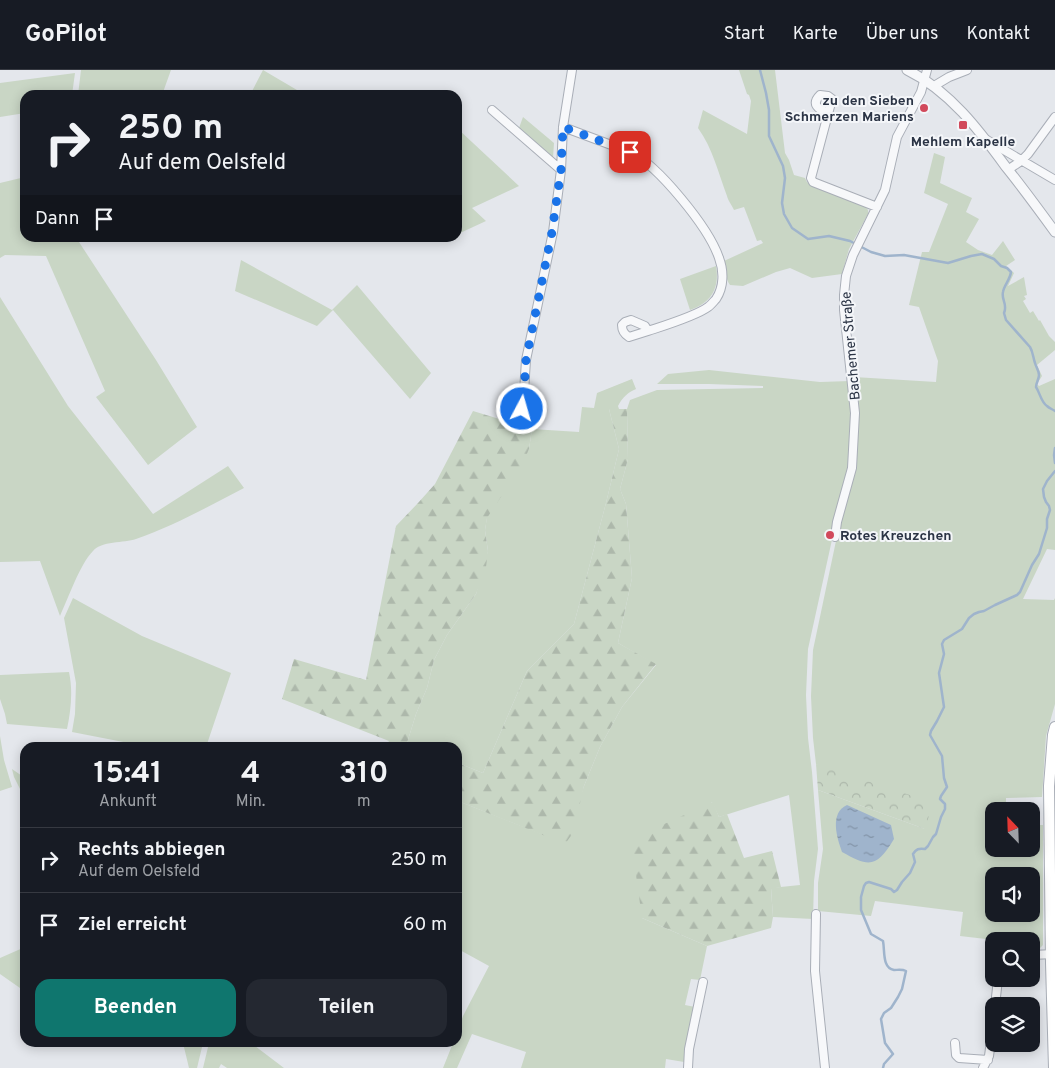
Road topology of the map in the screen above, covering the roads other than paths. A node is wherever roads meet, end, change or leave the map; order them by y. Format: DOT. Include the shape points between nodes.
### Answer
graph roads {
  1 [pos="572,70"];
  2 [pos="908,70"];
  3 [pos="927,70"];
  4 [pos="967,70"];
  5 [pos="924,80"];
  6 [pos="934,86"];
  7 [pos="492,110"];
  8 [pos="828,112"];
  9 [pos="1055,116"];
  10 [pos="563,127"];
  11 [pos="985,139"];
  12 [pos="1021,161"];
  13 [pos="1008,169"];
  14 [pos="561,170"];
  15 [pos="1055,180"];
  16 [pos="877,207"];
  17 [pos="1055,232"];
  18 [pos="648,330"];
  19 [pos="522,409"];
  20 [pos="835,537"];
  21 [pos="1055,727"];
  22 [pos="816,914"];
  23 [pos="1053,954"];
  24 [pos="1040,955"];
  25 [pos="703,982"];
  26 [pos="955,1042"];
  27 [pos="990,1052"];
  28 [pos="988,1060"];
  29 [pos="688,1068"];
  30 [pos="825,1068"];
  31 [pos="984,1068"];
  32 [pos="1054,1068"];
  1 -- 10 [label="street"];
  2 -- 5 [label="street"];
  3 -- 5 [label="street, Bachemer Straße"];
  4 -- 6 [label="street"];
  5 -- 6 [label="street"];
  5 -- 16 [label="street, Bachemer Straße" via="897,137"];
  6 -- 11 [label="street"];
  7 -- 14 [label="street"];
  8 -- 16 [label="street" via="811,178 813,182"];
  9 -- 12 [label="street"];
  10 -- 14 [label="street"];
  10 -- 18 [label="street" via="630,152 651,166 696,218 719,258 722,285 709,307"];
  11 -- 12 [label="street"];
  11 -- 13 [label="street"];
  12 -- 13 [label="street"];
  12 -- 15 [label="street"];
  13 -- 17 [label="street"];
  14 -- 19 [label="street" via="526,360"];
  16 -- 20 [label="street, Bachemer Straße" via="846,276 844,310 856,413 852,468"];
  21 -- 23 [label="main road" via="1049,786"];
  22 -- 30 [label="street" via="815,971"];
  23 -- 24 [label="street"];
  23 -- 32 [label="main road"];
  25 -- 29 [label="street"];
  26 -- 28 [label="street" via="959,1058"];
  27 -- 28 [label="street"];
  28 -- 31 [label="street"];
}
